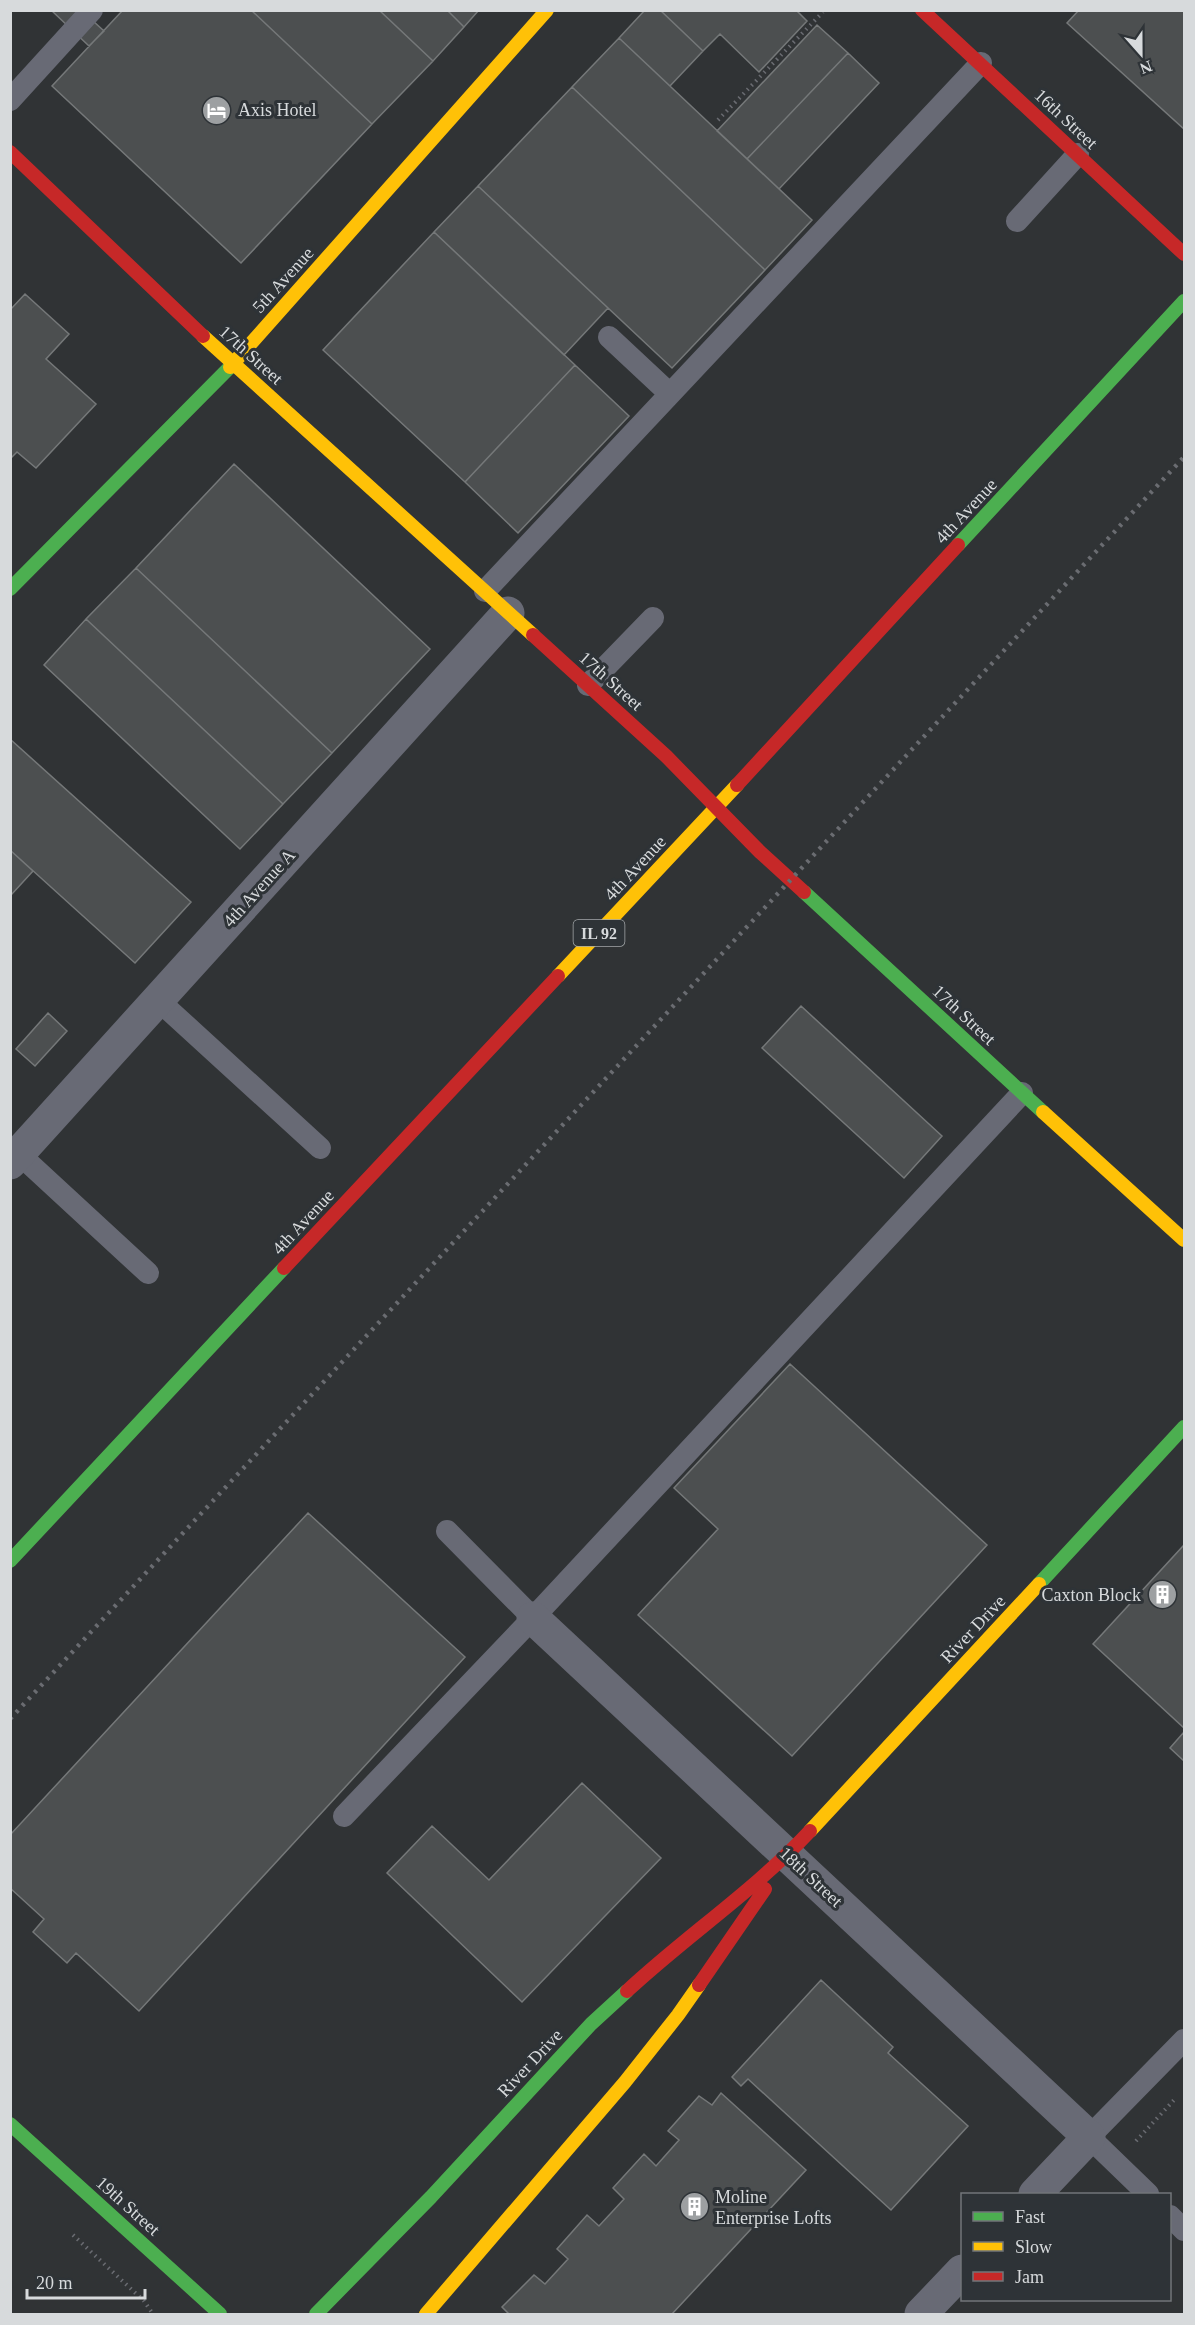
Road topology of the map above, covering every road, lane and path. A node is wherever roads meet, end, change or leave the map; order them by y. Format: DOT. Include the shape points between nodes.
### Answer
graph roads {
  1 [pos="92,10"];
  2 [pos="547,10"];
  3 [pos="922,10"];
  4 [pos="823,12"];
  5 [pos="981,63"];
  6 [pos="10,100"];
  7 [pos="718,120"];
  8 [pos="10,152"];
  9 [pos="1078,154"];
  10 [pos="1017,221"];
  11 [pos="1185,254"];
  12 [pos="1185,301"];
  13 [pos="609,337"];
  14 [pos="234,363"];
  15 [pos="670,394"];
  16 [pos="10,589"];
  17 [pos="496,602"];
  18 [pos="653,618"];
  19 [pos="588,685"];
  20 [pos="717,807"];
  21 [pos="158,1000"];
  22 [pos="1022,1093"];
  23 [pos="320,1148"];
  24 [pos="13,1154"];
  25 [pos="1185,1240"];
  26 [pos="148,1273"];
  27 [pos="1185,1427"];
  28 [pos="447,1531"];
  29 [pos="10,1561"];
  30 [pos="532,1618"];
  31 [pos="344,1816"];
  32 [pos="788,1855"];
  33 [pos="1185,2040"];
  34 [pos="1177,2097"];
  35 [pos="10,2124"];
  36 [pos="1089,2137"];
  37 [pos="1116,2163"];
  38 [pos="1036,2193"];
  39 [pos="1147,2193"];
  40 [pos="1171,2217"];
  41 [pos="1185,2230"];
  42 [pos="69,2231"];
  43 [pos="961,2273"];
  44 [pos="153,2314"];
  45 [pos="220,2314"];
  46 [pos="316,2314"];
  47 [pos="426,2314"];
  48 [pos="921,2314"];
  1 -- 6 [label="lane"];
  2 -- 14 [label="main road, 5th Avenue"];
  3 -- 5 [label="main road, 16th Street"];
  4 -- 7 [label="path"];
  5 -- 9 [label="main road, 16th Street"];
  5 -- 15 [label="lane"];
  8 -- 14 [label="main road, 17th Street"];
  9 -- 10 [label="lane"];
  9 -- 11 [label="main road, 16th Street"];
  12 -- 20 [label="main road, 4th Avenue / IL 92"];
  13 -- 15 [label="lane"];
  14 -- 16 [label="main road, 5th Avenue"];
  14 -- 17 [label="main road, 17th Street"];
  15 -- 17 [label="lane"];
  17 -- 19 [label="main road, 17th Street"];
  17 -- 21 [label="street, 4th Avenue A"];
  18 -- 19 [label="lane"];
  19 -- 20 [label="main road, 17th Street"];
  20 -- 22 [label="main road, 17th Street" via="760,852"];
  20 -- 29 [label="main road, 4th Avenue / IL 92"];
  21 -- 23 [label="lane"];
  21 -- 24 [label="street, 4th Avenue A"];
  22 -- 25 [label="main road, 17th Street"];
  22 -- 30 [label="lane"];
  24 -- 26 [label="lane"];
  27 -- 32 [label="main road, River Drive"];
  28 -- 30 [label="lane"];
  30 -- 31 [label="lane"];
  30 -- 32 [label="street, 18th Street"];
  32 -- 36 [label="street, 18th Street"];
  32 -- 46 [label="main road, River Drive" via="656,1964 591,2024"];
  32 -- 47 [label="main road, River Drive" via="678,2015"];
  33 -- 36 [label="lane"];
  34 -- 37 [label="path"];
  35 -- 45 [label="main road, 19th Street"];
  36 -- 37 [label="lane"];
  36 -- 38 [label="street"];
  37 -- 39 [label="lane"];
  40 -- 41 [label="lane"];
  42 -- 44 [label="path"];
  43 -- 48 [label="street"];
}
